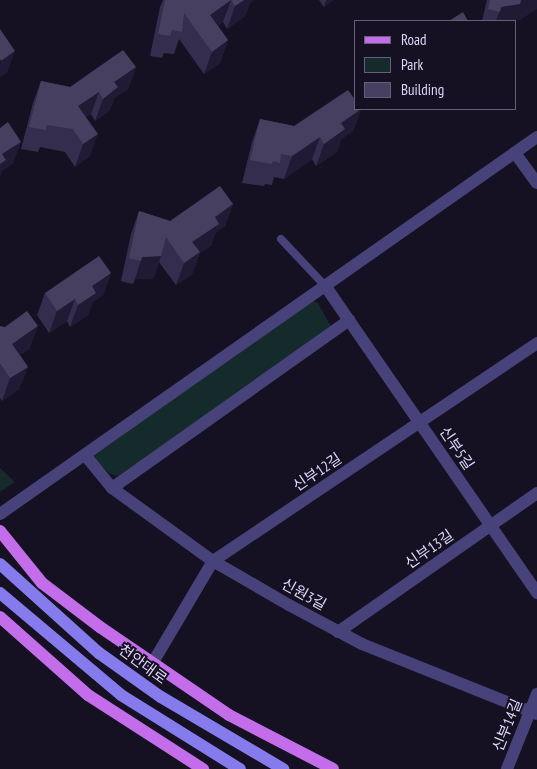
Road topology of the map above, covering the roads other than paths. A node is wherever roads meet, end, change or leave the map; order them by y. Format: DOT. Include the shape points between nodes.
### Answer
graph roads {
  1 [pos="537,137"];
  2 [pos="515,153"];
  3 [pos="537,183"];
  4 [pos="281,239"];
  5 [pos="326,287"];
  6 [pos="349,320"];
  7 [pos="537,343"];
  8 [pos="420,423"];
  9 [pos="84,455"];
  10 [pos="112,488"];
  11 [pos="537,493"];
  12 [pos="0,514"];
  13 [pos="490,526"];
  14 [pos="0,531"];
  15 [pos="214,561"];
  16 [pos="0,564"];
  17 [pos="0,593"];
  18 [pos="537,593"];
  19 [pos="0,617"];
  20 [pos="338,632"];
  21 [pos="152,664"];
  22 [pos="537,694"];
  23 [pos="533,713"];
  24 [pos="203,769"];
  25 [pos="240,769"];
  26 [pos="283,769"];
  27 [pos="333,769"];
  28 [pos="506,769"];
  1 -- 2 [label="street"];
  2 -- 3 [label="street"];
  2 -- 5 [label="street"];
  4 -- 5 [label="lane"];
  5 -- 6 [label="street, 신부5길"];
  5 -- 9 [label="street"];
  6 -- 8 [label="street, 신부5길"];
  6 -- 10 [label="street"];
  7 -- 8 [label="street, 신부12길"];
  8 -- 13 [label="street, 신부5길"];
  8 -- 15 [label="street, 신부12길"];
  9 -- 10 [label="street, 신원3길"];
  9 -- 12 [label="street"];
  10 -- 15 [label="street, 신원3길"];
  11 -- 13 [label="street, 신부13길"];
  13 -- 18 [label="street, 신부5길"];
  13 -- 20 [label="street, 신부13길"];
  14 -- 21 [label="main road" via="42,582"];
  15 -- 20 [label="street, 신원3길"];
  15 -- 21 [label="street, 신부12길"];
  16 -- 26 [label="main road, 천안대로" via="100,652 161,696"];
  17 -- 25 [label="main road" via="121,695"];
  19 -- 24 [label="main road" via="88,695"];
  20 -- 23 [label="street, 신원3길"];
  21 -- 27 [label="main road" via="229,715"];
  22 -- 23 [label="street, 신부14길"];
  23 -- 28 [label="street, 신부14길"];
}
